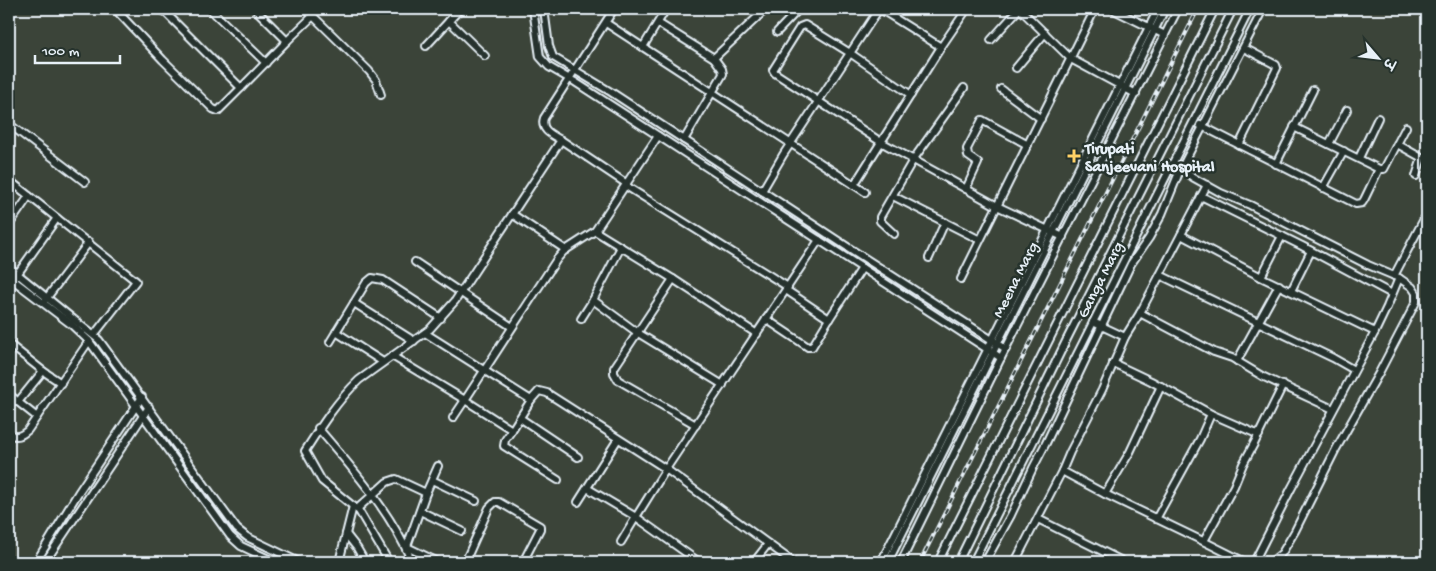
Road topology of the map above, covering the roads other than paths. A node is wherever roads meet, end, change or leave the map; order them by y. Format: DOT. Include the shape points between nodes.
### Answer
graph roads {
  1 [pos="115,9"];
  2 [pos="162,9"];
  3 [pos="210,9"];
  4 [pos="255,9"];
  5 [pos="306,9"];
  6 [pos="460,9"];
  7 [pos="533,9"];
  8 [pos="544,9"];
  9 [pos="614,9"];
  10 [pos="664,9"];
  11 [pos="766,9"];
  12 [pos="799,9"];
  13 [pos="879,9"];
  14 [pos="967,9"];
  15 [pos="1020,9"];
  16 [pos="1095,9"];
  17 [pos="1112,9"];
  18 [pos="1158,9"];
  19 [pos="1165,9"];
  20 [pos="1178,9"];
  21 [pos="1215,9"];
  22 [pos="1233,9"];
  23 [pos="1250,9"];
  24 [pos="1263,9"];
  25 [pos="313,16"];
  26 [pos="449,21"];
  27 [pos="606,23"];
  28 [pos="658,23"];
  29 [pos="1152,28"];
  30 [pos="777,32"];
  31 [pos="1045,33"];
  32 [pos="1165,34"];
  33 [pos="991,40"];
  34 [pos="287,42"];
  35 [pos="426,46"];
  36 [pos="643,47"];
  37 [pos="940,47"];
  38 [pos="1244,48"];
  39 [pos="850,53"];
  40 [pos="485,56"];
  41 [pos="714,58"];
  42 [pos="1071,59"];
  43 [pos="266,63"];
  44 [pos="1016,68"];
  45 [pos="575,70"];
  46 [pos="570,78"];
  47 [pos="1122,87"];
  48 [pos="241,88"];
  49 [pos="964,88"];
  50 [pos="1001,89"];
  51 [pos="1313,90"];
  52 [pos="713,93"];
  53 [pos="1136,94"];
  54 [pos="382,95"];
  55 [pos="911,96"];
  56 [pos="818,101"];
  57 [pos="1347,110"];
  58 [pos="1378,118"];
  59 [pos="1041,119"];
  60 [pos="1193,122"];
  61 [pos="9,124"];
  62 [pos="1202,126"];
  63 [pos="1294,127"];
  64 [pos="1406,127"];
  65 [pos="658,136"];
  66 [pos="560,140"];
  67 [pos="684,140"];
  68 [pos="881,142"];
  69 [pos="791,144"];
  70 [pos="1329,144"];
  71 [pos="1397,144"];
  72 [pos="1028,145"];
  73 [pos="1239,145"];
  74 [pos="1344,151"];
  75 [pos="1359,158"];
  76 [pos="913,160"];
  77 [pos="1172,163"];
  78 [pos="1276,164"];
  79 [pos="1380,169"];
  80 [pos="1182,170"];
  81 [pos="1416,176"];
  82 [pos="9,180"];
  83 [pos="85,182"];
  84 [pos="626,185"];
  85 [pos="854,185"];
  86 [pos="1207,185"];
  87 [pos="1324,188"];
  88 [pos="966,189"];
  89 [pos="762,191"];
  90 [pos="865,192"];
  91 [pos="29,196"];
  92 [pos="893,196"];
  93 [pos="1202,196"];
  94 [pos="997,206"];
  95 [pos="512,214"];
  96 [pos="57,218"];
  97 [pos="1424,219"];
  98 [pos="945,222"];
  99 [pos="9,224"];
  100 [pos="595,231"];
  101 [pos="1050,231"];
  102 [pos="894,234"];
  103 [pos="1181,236"];
  104 [pos="1282,236"];
  105 [pos="1063,237"];
  106 [pos="819,240"];
  107 [pos="980,240"];
  108 [pos="89,242"];
  109 [pos="621,247"];
  110 [pos="566,250"];
  111 [pos="1311,251"];
  112 [pos="929,258"];
  113 [pos="415,262"];
  114 [pos="9,267"];
  115 [pos="862,268"];
  116 [pos="18,274"];
  117 [pos="1160,275"];
  118 [pos="1261,277"];
  119 [pos="1396,277"];
  120 [pos="11,279"];
  121 [pos="672,279"];
  122 [pos="961,279"];
  123 [pos="1279,285"];
  124 [pos="787,289"];
  125 [pos="1291,291"];
  126 [pos="461,293"];
  127 [pos="1392,294"];
  128 [pos="592,300"];
  129 [pos="45,301"];
  130 [pos="354,304"];
  131 [pos="1140,314"];
  132 [pos="440,318"];
  133 [pos="581,319"];
  134 [pos="766,319"];
  135 [pos="829,319"];
  136 [pos="1093,322"];
  137 [pos="1258,323"];
  138 [pos="512,326"];
  139 [pos="1102,327"];
  140 [pos="336,332"];
  141 [pos="1375,332"];
  142 [pos="425,333"];
  143 [pos="638,333"];
  144 [pos="94,334"];
  145 [pos="756,334"];
  146 [pos="1125,337"];
  147 [pos="89,341"];
  148 [pos="414,341"];
  149 [pos="330,342"];
  150 [pos="994,342"];
  151 [pos="9,344"];
  152 [pos="1006,349"];
  153 [pos="989,351"];
  154 [pos="392,356"];
  155 [pos="1001,358"];
  156 [pos="1237,361"];
  157 [pos="383,362"];
  158 [pos="1113,363"];
  159 [pos="484,369"];
  160 [pos="1354,370"];
  161 [pos="43,371"];
  162 [pos="61,383"];
  163 [pos="723,385"];
  164 [pos="1283,385"];
  165 [pos="1161,386"];
  166 [pos="9,394"];
  167 [pos="142,397"];
  168 [pos="465,400"];
  169 [pos="531,400"];
  170 [pos="18,402"];
  171 [pos="136,406"];
  172 [pos="149,407"];
  173 [pos="1333,409"];
  174 [pos="1211,414"];
  175 [pos="143,416"];
  176 [pos="37,417"];
  177 [pos="454,418"];
  178 [pos="520,418"];
  179 [pos="696,425"];
  180 [pos="318,428"];
  181 [pos="512,430"];
  182 [pos="9,434"];
  183 [pos="1259,435"];
  184 [pos="618,439"];
  185 [pos="578,457"];
  186 [pos="438,466"];
  187 [pos="666,469"];
  188 [pos="1062,472"];
  189 [pos="432,480"];
  190 [pos="558,480"];
  191 [pos="587,488"];
  192 [pos="426,493"];
  193 [pos="373,494"];
  194 [pos="1105,494"];
  195 [pos="476,501"];
  196 [pos="578,502"];
  197 [pos="355,508"];
  198 [pos="420,511"];
  199 [pos="636,517"];
  200 [pos="1038,519"];
  201 [pos="1156,519"];
  202 [pos="462,531"];
  203 [pos="346,534"];
  204 [pos="621,542"];
  205 [pos="1204,542"];
  206 [pos="768,544"];
  207 [pos="406,548"];
  208 [pos="1232,560"];
  209 [pos="36,562"];
  210 [pos="45,562"];
  211 [pos="274,562"];
  212 [pos="298,562"];
  213 [pos="339,562"];
  214 [pos="365,562"];
  215 [pos="388,562"];
  216 [pos="412,562"];
  217 [pos="438,562"];
  218 [pos="466,562"];
  219 [pos="523,562"];
  220 [pos="698,562"];
  221 [pos="754,562"];
  222 [pos="793,562"];
  223 [pos="880,562"];
  224 [pos="888,562"];
  225 [pos="901,562"];
  226 [pos="938,562"];
  227 [pos="958,562"];
  228 [pos="972,562"];
  229 [pos="985,562"];
  230 [pos="1015,562"];
  231 [pos="1124,562"];
  232 [pos="1245,562"];
  233 [pos="1254,562"];
  234 [pos="1271,562"];
  1 -- 48 [label="street" via="213,109 220,110"];
  2 -- 48 [label="street"];
  3 -- 43 [label="street"];
  4 -- 34 [label="street"];
  5 -- 25 [label="street"];
  6 -- 26 [label="street"];
  7 -- 46 [label="street" via="540,56 549,67"];
  8 -- 45 [label="street" via="553,57"];
  9 -- 27 [label="street"];
  10 -- 28 [label="street"];
  11 -- 41 [label="street"];
  12 -- 30 [label="street"];
  13 -- 37 [label="street"];
  13 -- 39 [label="street"];
  14 -- 37 [label="street"];
  15 -- 31 [label="street"];
  15 -- 33 [label="street"];
  16 -- 42 [label="street"];
  17 -- 29 [label="street"];
  18 -- 29 [label="street"];
  19 -- 29 [label="street"];
  20 -- 32 [label="street, Meena Marg"];
  21 -- 226 [label="street"];
  22 -- 227 [label="street, Ganga Marg"];
  23 -- 60 [label="street, Ganga Marg"];
  24 -- 38 [label="street"];
  25 -- 34 [label="street"];
  25 -- 54 [label="street" via="373,75"];
  26 -- 35 [label="street"];
  26 -- 40 [label="street"];
  27 -- 36 [label="street"];
  27 -- 45 [label="street"];
  28 -- 36 [label="street"];
  28 -- 41 [label="street"];
  29 -- 32 [label="street"];
  29 -- 47 [label="street"];
  31 -- 42 [label="street"];
  31 -- 44 [label="street"];
  32 -- 53 [label="street, Meena Marg"];
  34 -- 43 [label="street"];
  36 -- 52 [label="street"];
  37 -- 55 [label="street"];
  38 -- 62 [label="street"];
  38 -- 73 [label="street" via="1277,68"];
  39 -- 55 [label="street"];
  39 -- 56 [label="street"];
  39 -- 56 [label="street" via="804,25 800,27 774,67 775,73"];
  41 -- 52 [label="street" via="723,72"];
  42 -- 47 [label="street"];
  42 -- 59 [label="street"];
  43 -- 48 [label="street"];
  45 -- 46 [label="street"];
  45 -- 67 [label="street"];
  46 -- 65 [label="street"];
  46 -- 66 [label="street" via="542,122 547,131"];
  47 -- 53 [label="street"];
  47 -- 101 [label="street"];
  49 -- 76 [label="street"];
  50 -- 59 [label="street"];
  51 -- 63 [label="street"];
  52 -- 67 [label="street"];
  52 -- 69 [label="street"];
  53 -- 105 [label="street, Meena Marg"];
  55 -- 68 [label="street"];
  56 -- 68 [label="street"];
  56 -- 69 [label="street"];
  57 -- 70 [label="street"];
  58 -- 75 [label="street"];
  59 -- 72 [label="street"];
  60 -- 62 [label="street"];
  60 -- 77 [label="street, Ganga Marg"];
  61 -- 83 [label="street"];
  62 -- 73 [label="street"];
  62 -- 80 [label="street"];
  63 -- 70 [label="street"];
  63 -- 78 [label="street"];
  64 -- 71 [label="street"];
  65 -- 84 [label="street"];
  65 -- 106 [label="street"];
  66 -- 84 [label="street"];
  66 -- 95 [label="street"];
  67 -- 89 [label="street"];
  68 -- 76 [label="street"];
  68 -- 85 [label="street"];
  69 -- 85 [label="street"];
  69 -- 89 [label="street"];
  70 -- 74 [label="street"];
  71 -- 79 [label="street" via="1384,169"];
  71 -- 81 [label="street" via="1422,158"];
  72 -- 88 [label="street" via="982,120 967,149 968,156 978,163"];
  72 -- 94 [label="street"];
  73 -- 78 [label="street"];
  74 -- 75 [label="street"];
  74 -- 87 [label="street"];
  75 -- 79 [label="street"];
  76 -- 88 [label="street"];
  76 -- 92 [label="street"];
  77 -- 80 [label="street"];
  77 -- 136 [label="street, Ganga Marg"];
  78 -- 87 [label="street"];
  79 -- 87 [label="street" via="1359,204"];
  80 -- 86 [label="street"];
  80 -- 139 [label="street" via="1149,238 1131,264"];
  82 -- 91 [label="street"];
  84 -- 100 [label="street"];
  84 -- 124 [label="street"];
  85 -- 90 [label="street"];
  86 -- 93 [label="street"];
  86 -- 119 [label="street"];
  88 -- 94 [label="street"];
  89 -- 150 [label="street"];
  91 -- 96 [label="street"];
  91 -- 99 [label="street"];
  92 -- 98 [label="street"];
  92 -- 102 [label="street" via="880,221"];
  93 -- 103 [label="street"];
  93 -- 104 [label="street"];
  94 -- 101 [label="street"];
  94 -- 107 [label="street"];
  95 -- 110 [label="street"];
  95 -- 126 [label="street"];
  96 -- 108 [label="street"];
  96 -- 116 [label="street"];
  97 -- 119 [label="street"];
  98 -- 107 [label="street"];
  98 -- 112 [label="street"];
  100 -- 109 [label="street"];
  100 -- 110 [label="street"];
  101 -- 105 [label="street"];
  101 -- 150 [label="street"];
  103 -- 117 [label="street"];
  103 -- 118 [label="street"];
  104 -- 111 [label="street"];
  104 -- 118 [label="street"];
  105 -- 152 [label="street, Meena Marg"];
  106 -- 115 [label="street"];
  106 -- 124 [label="street"];
  107 -- 122 [label="street"];
  108 -- 129 [label="street"];
  108 -- 144 [label="street" via="136,281"];
  109 -- 121 [label="street"];
  109 -- 128 [label="street"];
  110 -- 138 [label="street"];
  111 -- 125 [label="street"];
  111 -- 127 [label="street"];
  113 -- 126 [label="street"];
  114 -- 116 [label="street"];
  115 -- 135 [label="street"];
  115 -- 153 [label="street"];
  116 -- 120 [label="street"];
  116 -- 129 [label="street"];
  117 -- 131 [label="street"];
  117 -- 137 [label="street"];
  118 -- 123 [label="street"];
  119 -- 127 [label="street"];
  119 -- 234 [label="street" via="1412,287 1416,302 1295,531 1282,553"];
  120 -- 129 [label="street"];
  121 -- 143 [label="street"];
  121 -- 145 [label="street"];
  123 -- 125 [label="street"];
  123 -- 137 [label="street"];
  124 -- 134 [label="street"];
  124 -- 135 [label="street"];
  125 -- 141 [label="street"];
  126 -- 132 [label="street"];
  126 -- 138 [label="street"];
  127 -- 141 [label="street"];
  128 -- 133 [label="street"];
  128 -- 143 [label="street"];
  129 -- 144 [label="street"];
  129 -- 147 [label="street"];
  130 -- 132 [label="street" via="370,280 377,278"];
  130 -- 140 [label="street"];
  130 -- 148 [label="street"];
  131 -- 146 [label="street"];
  131 -- 156 [label="street"];
  132 -- 142 [label="street"];
  134 -- 135 [label="street" via="812,347"];
  134 -- 145 [label="street"];
  136 -- 139 [label="street"];
  136 -- 228 [label="street, Ganga Marg"];
  137 -- 156 [label="street"];
  137 -- 160 [label="street"];
  138 -- 159 [label="street"];
  139 -- 146 [label="street"];
  139 -- 229 [label="street"];
  140 -- 149 [label="street"];
  140 -- 157 [label="street"];
  141 -- 160 [label="street"];
  142 -- 148 [label="street"];
  142 -- 159 [label="street"];
  143 -- 163 [label="street"];
  143 -- 179 [label="street" via="614,368 615,377"];
  144 -- 167 [label="street"];
  145 -- 163 [label="street"];
  146 -- 158 [label="street"];
  147 -- 162 [label="street"];
  147 -- 171 [label="street"];
  148 -- 154 [label="street"];
  150 -- 152 [label="street"];
  150 -- 153 [label="street"];
  151 -- 161 [label="street"];
  152 -- 155 [label="street, Meena Marg"];
  153 -- 155 [label="street"];
  153 -- 223 [label="street"];
  153 -- 224 [label="street"];
  154 -- 157 [label="street"];
  154 -- 168 [label="street"];
  155 -- 225 [label="street, Meena Marg"];
  156 -- 164 [label="street"];
  157 -- 180 [label="street" via="349,390"];
  158 -- 165 [label="street"];
  158 -- 188 [label="street"];
  159 -- 168 [label="street"];
  159 -- 169 [label="street"];
  160 -- 173 [label="street"];
  161 -- 162 [label="street"];
  161 -- 170 [label="street"];
  162 -- 176 [label="street"];
  163 -- 179 [label="street"];
  164 -- 173 [label="street"];
  164 -- 183 [label="street"];
  165 -- 174 [label="street"];
  165 -- 194 [label="street" via="1130,452"];
  166 -- 170 [label="street"];
  167 -- 171 [label="street"];
  167 -- 172 [label="street"];
  168 -- 177 [label="street"];
  168 -- 181 [label="street"];
  169 -- 178 [label="street"];
  169 -- 184 [label="street" via="537,392 545,392"];
  170 -- 176 [label="street"];
  171 -- 175 [label="street"];
  171 -- 209 [label="street"];
  172 -- 175 [label="street"];
  172 -- 212 [label="street" via="246,537"];
  173 -- 233 [label="street"];
  174 -- 183 [label="street"];
  174 -- 201 [label="street"];
  175 -- 210 [label="street"];
  175 -- 211 [label="street" via="230,536 241,546"];
  176 -- 182 [label="street" via="22,435"];
  178 -- 181 [label="street"];
  178 -- 185 [label="street"];
  179 -- 187 [label="street"];
  180 -- 193 [label="street"];
  180 -- 197 [label="street" via="305,451 322,481"];
  181 -- 190 [label="street" via="504,446"];
  183 -- 205 [label="street"];
  184 -- 187 [label="street"];
  184 -- 191 [label="street"];
  186 -- 189 [label="street"];
  187 -- 199 [label="street"];
  187 -- 206 [label="street"];
  188 -- 194 [label="street"];
  188 -- 200 [label="street"];
  189 -- 192 [label="street"];
  189 -- 195 [label="street"];
  191 -- 196 [label="street"];
  191 -- 199 [label="street"];
  192 -- 193 [label="street" via="396,479"];
  192 -- 198 [label="street"];
  193 -- 197 [label="street"];
  193 -- 207 [label="street"];
  194 -- 201 [label="street"];
  197 -- 203 [label="street"];
  197 -- 215 [label="street"];
  198 -- 202 [label="street"];
  198 -- 207 [label="street"];
  199 -- 204 [label="street"];
  199 -- 220 [label="street"];
  200 -- 230 [label="street"];
  200 -- 231 [label="street"];
  201 -- 205 [label="street"];
  203 -- 213 [label="street"];
  203 -- 214 [label="street"];
  205 -- 208 [label="street"];
  206 -- 221 [label="street"];
  206 -- 222 [label="street"];
  207 -- 216 [label="street"];
  207 -- 217 [label="street"];
  208 -- 232 [label="street"];
  218 -- 219 [label="street" via="489,508 495,502 540,526"];
}
